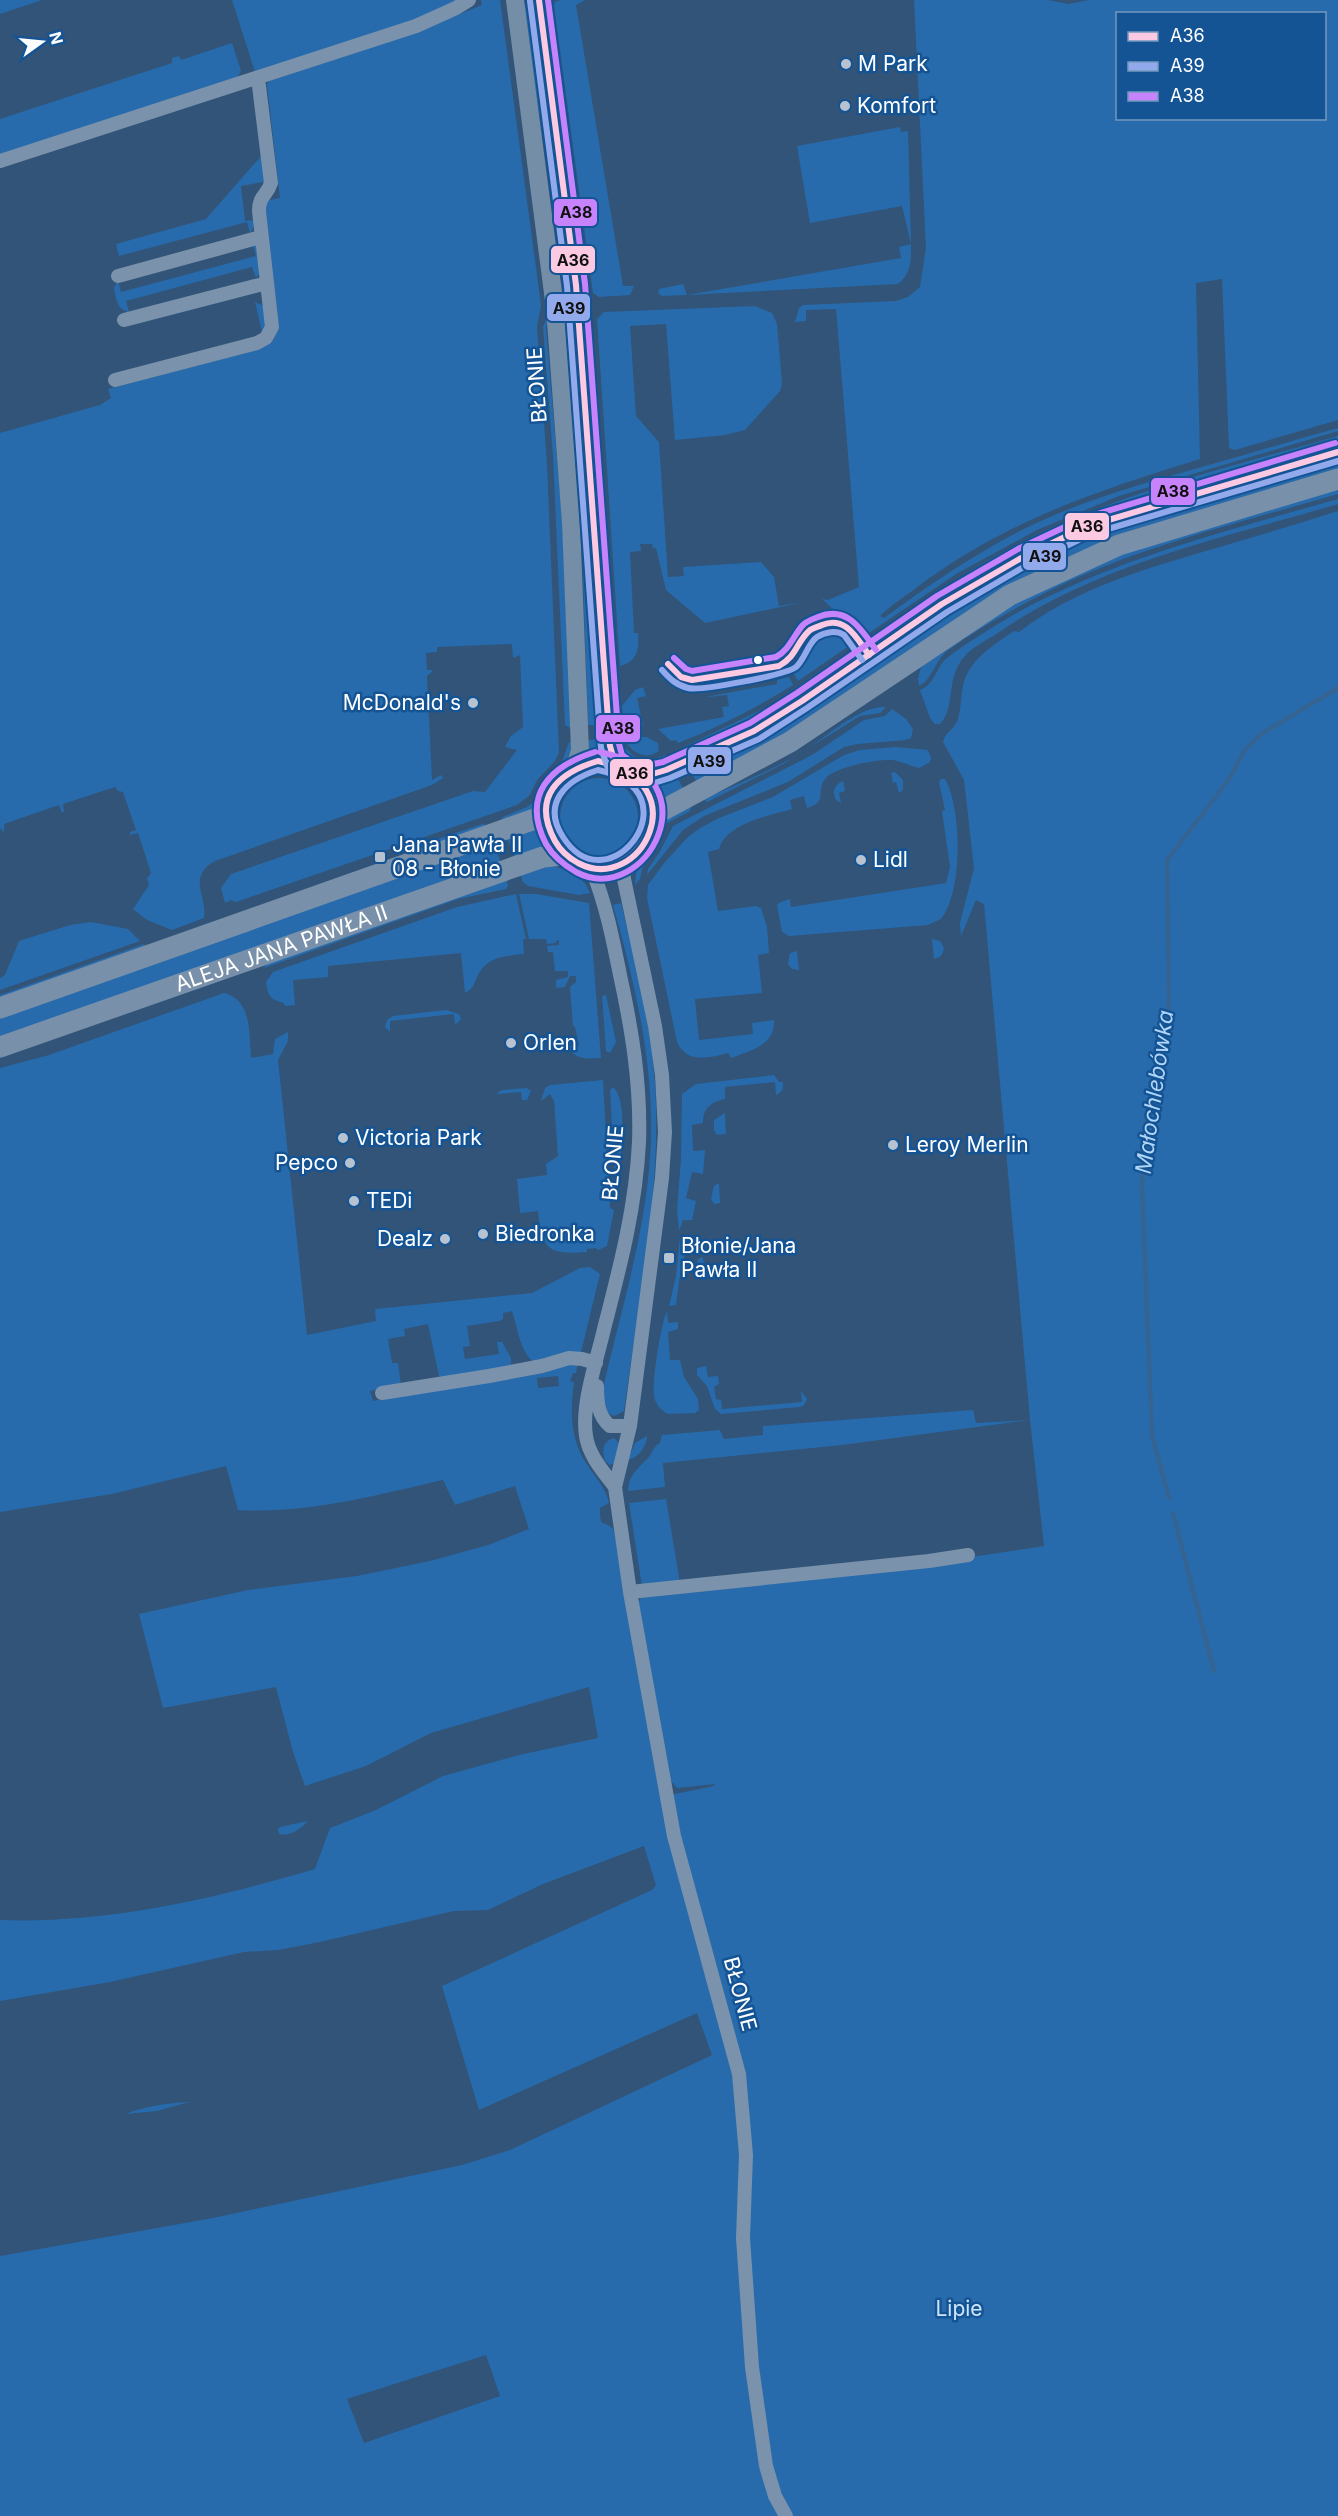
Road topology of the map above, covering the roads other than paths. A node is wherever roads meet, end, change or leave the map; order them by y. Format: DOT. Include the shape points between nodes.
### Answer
graph roads {
  1 [pos="469,0"];
  2 [pos="515,0"];
  3 [pos="539,0"];
  4 [pos="258,78"];
  5 [pos="0,161"];
  6 [pos="261,237"];
  7 [pos="118,276"];
  8 [pos="267,283"];
  9 [pos="124,320"];
  10 [pos="115,380"];
  11 [pos="1338,452"];
  12 [pos="1338,479"];
  13 [pos="575,768"];
  14 [pos="629,771"];
  15 [pos="546,815"];
  16 [pos="654,815"];
  17 [pos="564,855"];
  18 [pos="623,864"];
  19 [pos="592,870"];
  20 [pos="0,1008"];
  21 [pos="0,1047"];
  22 [pos="596,1363"];
  23 [pos="382,1393"];
  24 [pos="630,1426"];
  25 [pos="615,1486"];
  26 [pos="968,1555"];
  27 [pos="630,1592"];
  28 [pos="786,2516"];
  1 -- 4 [label="street" via="416,26"];
  2 -- 13 [label="main road, BŁONIE" via="555,308 571,523 580,750"];
  3 -- 14 [label="main road" via="575,275 610,746 614,760"];
  4 -- 5 [label="street"];
  4 -- 6 [label="street" via="271,183 259,202"];
  6 -- 7 [label="street"];
  6 -- 8 [label="street"];
  8 -- 9 [label="street"];
  8 -- 10 [label="street" via="272,327 266,338"];
  11 -- 14 [label="main road" via="1079,530 942,603 754,731 666,770 646,776"];
  12 -- 16 [label="main road" via="1119,545 1071,565 1010,595 790,742"];
  13 -- 14 [label="main road" via="598,761"];
  13 -- 15 [label="main road" via="554,787"];
  14 -- 16 [label="main road" via="646,787"];
  15 -- 17 [label="main road" via="552,840"];
  15 -- 20 [label="main road, ALEJA JANA PAWŁA II"];
  16 -- 18 [label="main road" via="641,848"];
  17 -- 19 [label="main road"];
  17 -- 21 [label="main road, ALEJA JANA PAWŁA II" via="543,857"];
  18 -- 19 [label="main road"];
  18 -- 24 [label="street, BŁONIE" via="660,1053 665,1132"];
  19 -- 22 [label="street, BŁONIE" via="611,930 626,1004 637,1069 639,1115 632,1212"];
  22 -- 23 [label="street" via="569,1358"];
  22 -- 24 [label="street" via="603,1420 610,1426"];
  22 -- 25 [label="street, BŁONIE" via="586,1439 595,1461"];
  24 -- 25 [label="street, BŁONIE"];
  25 -- 27 [label="street, BŁONIE"];
  26 -- 27 [label="street"];
  27 -- 28 [label="street, BŁONIE" via="674,1836 739,2074 746,2155 743,2238 752,2367 765,2466"];
}
